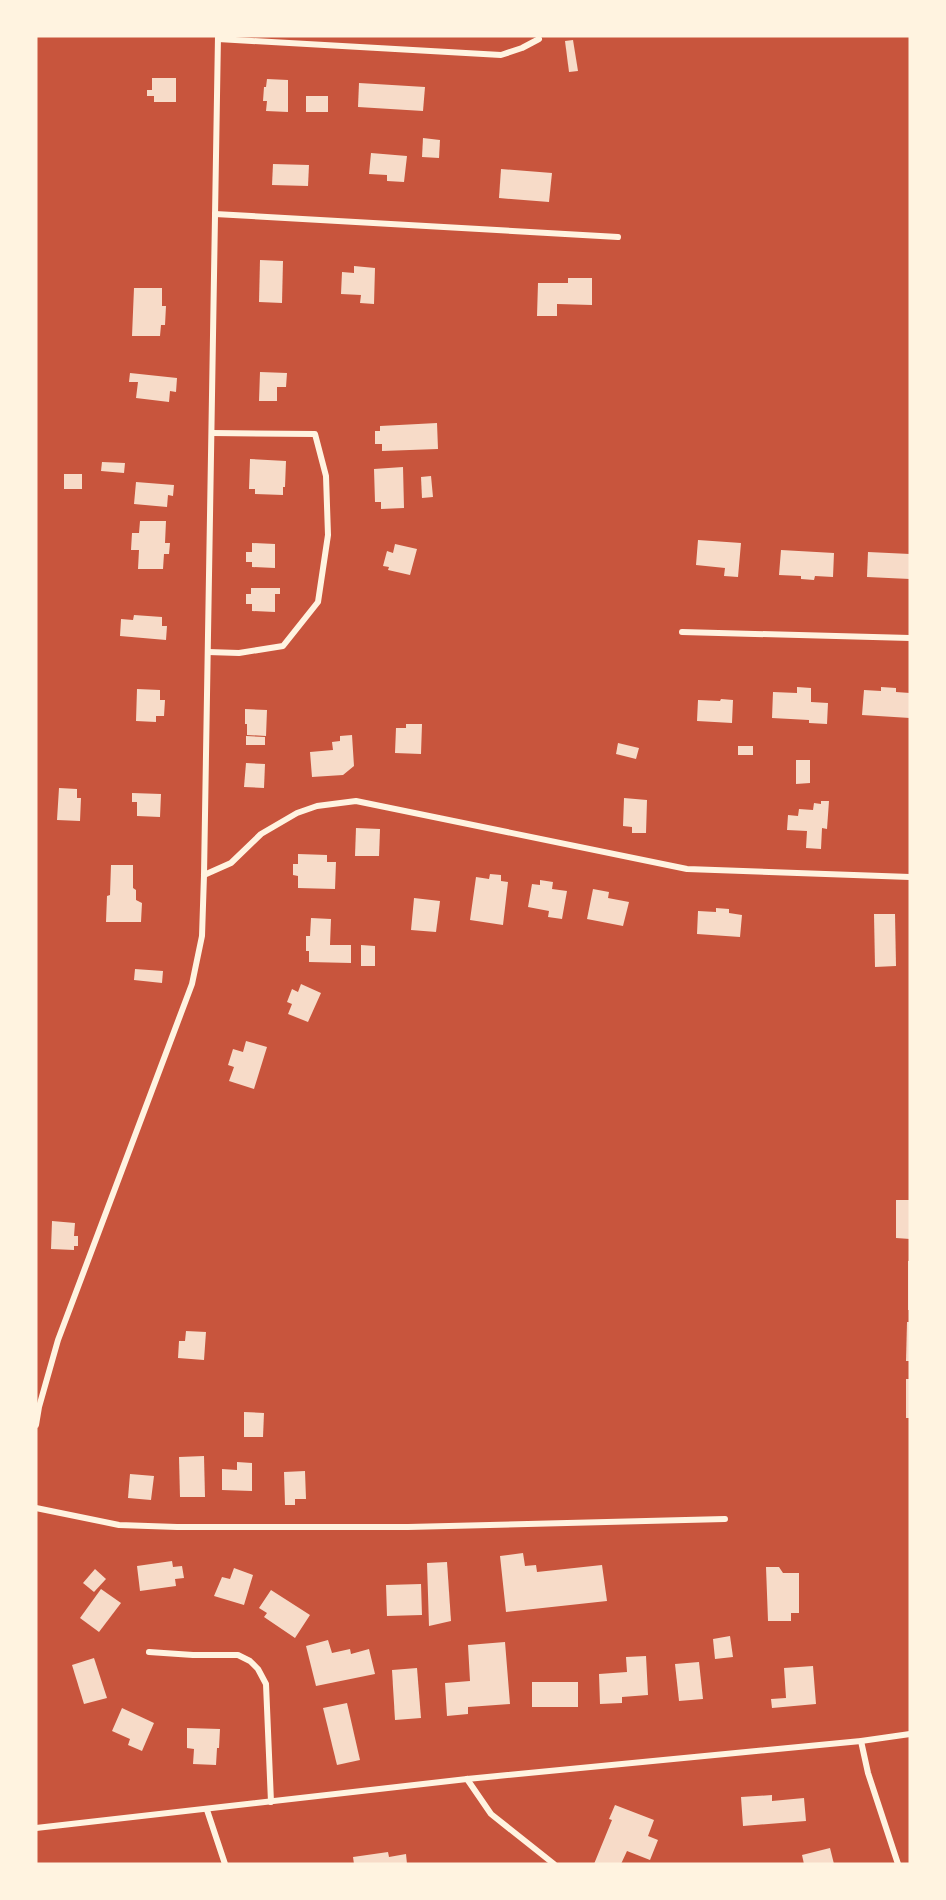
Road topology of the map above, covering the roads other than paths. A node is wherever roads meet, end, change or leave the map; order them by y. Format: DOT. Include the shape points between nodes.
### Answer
graph roads {
  1 [pos="218,38"];
  2 [pos="539,39"];
  3 [pos="215,214"];
  4 [pos="618,237"];
  5 [pos="212,433"];
  6 [pos="682,632"];
  7 [pos="910,638"];
  8 [pos="208,652"];
  9 [pos="204,875"];
  10 [pos="910,876"];
  11 [pos="36,1425"];
  12 [pos="36,1508"];
  13 [pos="725,1519"];
  14 [pos="149,1652"];
  15 [pos="910,1734"];
  16 [pos="861,1741"];
  17 [pos="467,1779"];
  18 [pos="271,1802"];
  19 [pos="207,1810"];
  20 [pos="36,1828"];
  21 [pos="225,1864"];
  22 [pos="554,1864"];
  23 [pos="898,1864"];
  1 -- 2 [label="street" via="501,55"];
  1 -- 3 [label="street"];
  3 -- 4 [label="street"];
  3 -- 5 [label="street"];
  5 -- 8 [label="street"];
  5 -- 8 [label="street" via="315,434 326,476 328,535 318,602 283,646 239,653"];
  6 -- 7 [label="street"];
  8 -- 9 [label="street"];
  9 -- 10 [label="street" via="231,863 261,834 297,813 356,801 687,869"];
  9 -- 11 [label="street" via="202,936 192,984 58,1340"];
  12 -- 13 [label="street" via="119,1525 177,1527 408,1527"];
  14 -- 18 [label="street" via="238,1655 258,1669 266,1684"];
  15 -- 16 [label="street"];
  16 -- 17 [label="street"];
  16 -- 23 [label="street"];
  17 -- 18 [label="street"];
  17 -- 22 [label="street" via="491,1814"];
  18 -- 19 [label="street"];
  19 -- 20 [label="street"];
  19 -- 21 [label="street"];
}
